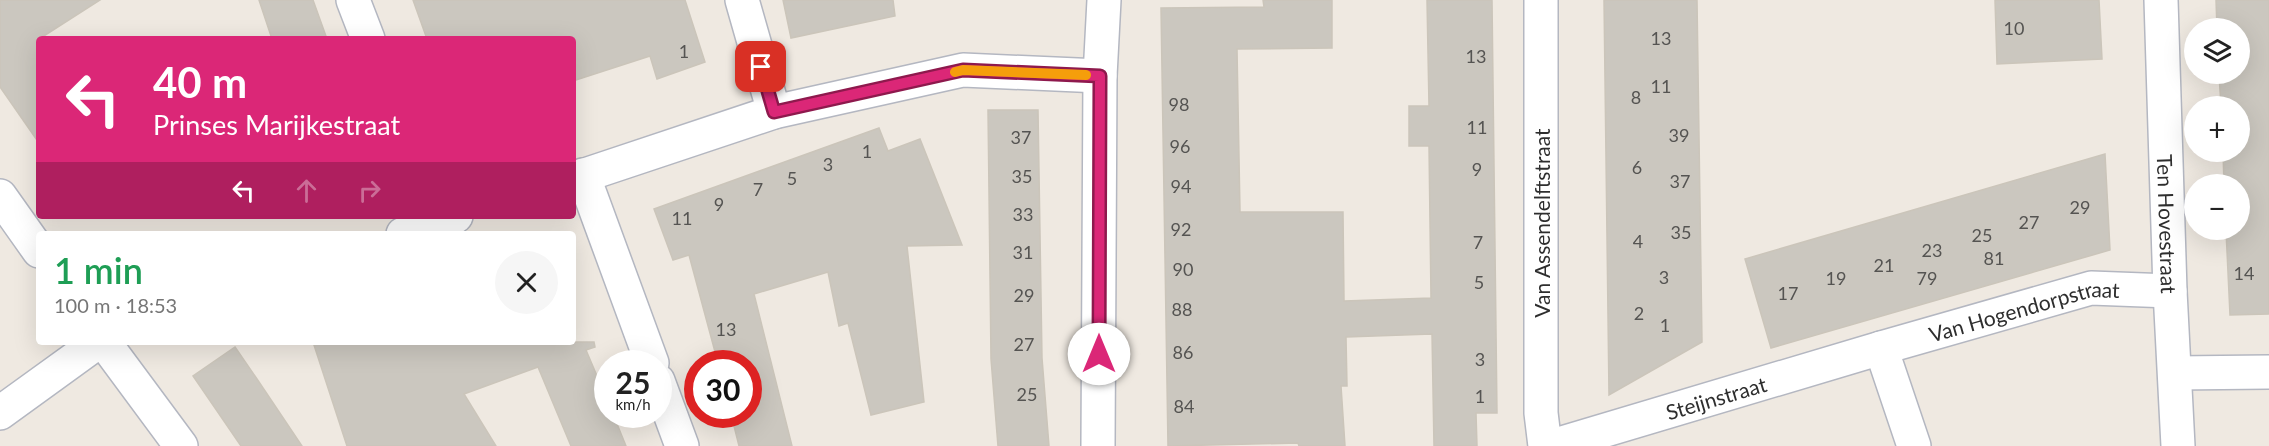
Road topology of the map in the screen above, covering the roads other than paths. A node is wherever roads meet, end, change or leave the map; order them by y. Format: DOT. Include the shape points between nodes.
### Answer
graph roads {
  1 [pos="353,0"];
  2 [pos="742,0"];
  3 [pos="1104,0"];
  4 [pos="1541,0"];
  5 [pos="2161,0"];
  6 [pos="367,36"];
  7 [pos="1100,76"];
  8 [pos="774,112"];
  9 [pos="578,177"];
  10 [pos="0,196"];
  11 [pos="440,219"];
  12 [pos="410,231"];
  13 [pos="36,247"];
  14 [pos="2170,291"];
  15 [pos="94,345"];
  16 [pos="106,345"];
  17 [pos="1881,348"];
  18 [pos="647,350"];
  19 [pos="2269,372"];
  20 [pos="2175,373"];
  21 [pos="0,413"];
  22 [pos="672,419"];
  23 [pos="181,446"];
  24 [pos="682,446"];
  25 [pos="1098,446"];
  26 [pos="1545,446"];
  27 [pos="1552,446"];
  28 [pos="1914,446"];
  29 [pos="2178,446"];
  1 -- 6 [label="street"];
  2 -- 8 [label="street"];
  3 -- 7 [label="street"];
  4 -- 26 [label="street, Van Assendelftstraat" via="1541,414"];
  5 -- 14 [label="street, Ten Hovestraat"];
  7 -- 8 [label="street" via="963,70"];
  7 -- 25 [label="street"];
  8 -- 9 [label="street"];
  9 -- 18 [label="street"];
  10 -- 13 [label="street"];
  11 -- 12 [label="street"];
  14 -- 17 [label="street, Van Hogendorpstraat" via="2091,288"];
  14 -- 20 [label="street, Ten Hovestraat"];
  15 -- 21 [label="street"];
  16 -- 23 [label="street"];
  17 -- 27 [label="street, Steijnstraat"];
  17 -- 28 [label="street"];
  19 -- 20 [label="street"];
  20 -- 29 [label="street, Ten Hovestraat"];
  22 -- 24 [label="street"];
}
